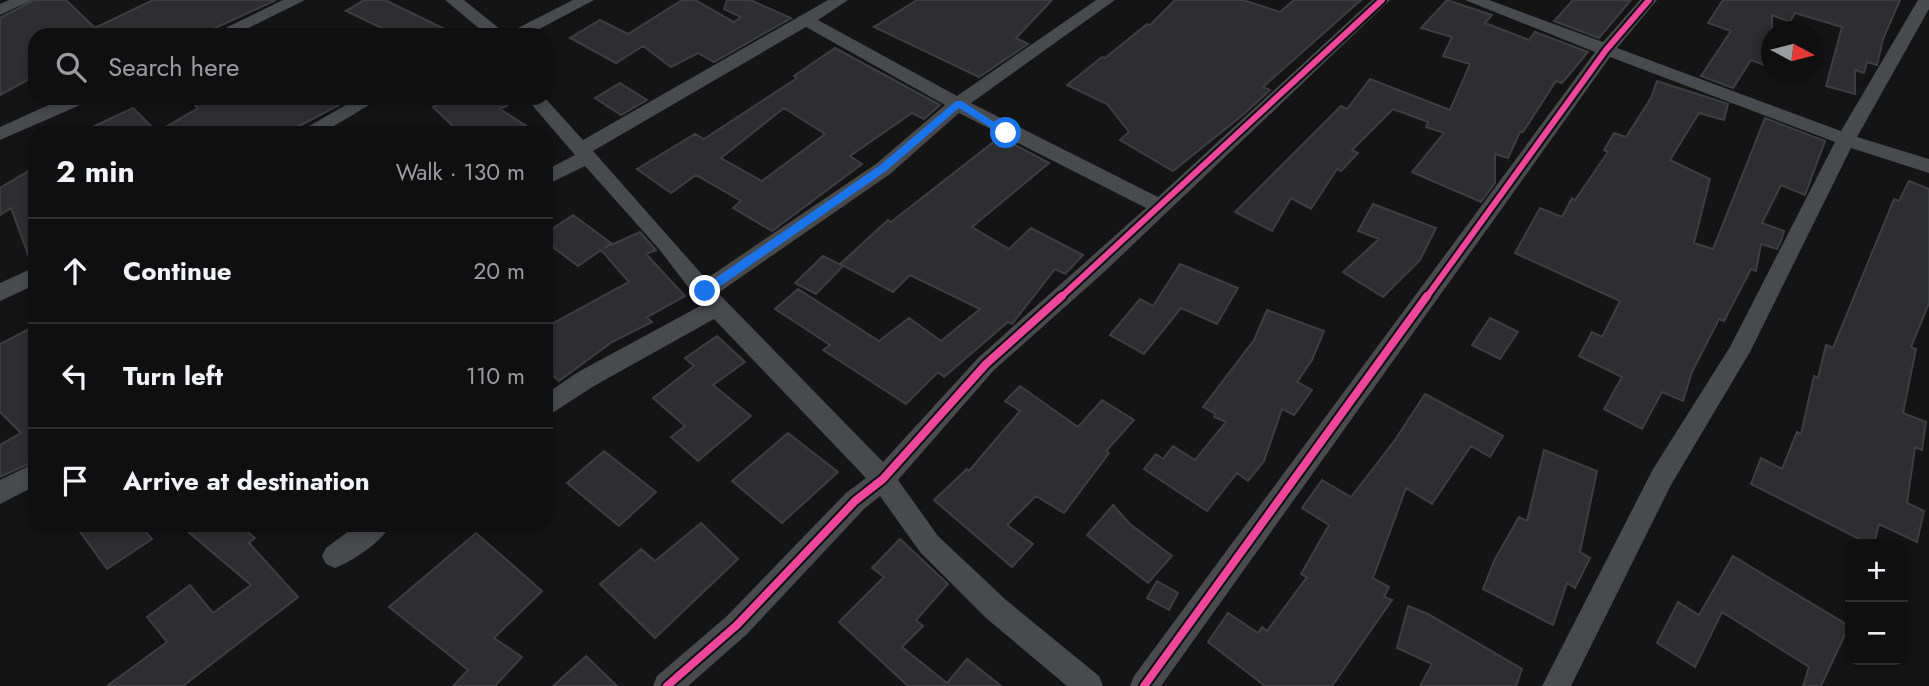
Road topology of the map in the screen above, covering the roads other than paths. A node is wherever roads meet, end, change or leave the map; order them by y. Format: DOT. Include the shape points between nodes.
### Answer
graph roads {
  1 [pos="24,0"];
  2 [pos="297,0"];
  3 [pos="453,0"];
  4 [pos="586,0"];
  5 [pos="840,0"];
  6 [pos="1107,0"];
  7 [pos="1382,0"];
  8 [pos="1473,0"];
  9 [pos="1649,0"];
  10 [pos="1926,0"];
  11 [pos="0,9"];
  12 [pos="807,21"];
  13 [pos="235,28"];
  14 [pos="489,28"];
  15 [pos="528,28"];
  16 [pos="1606,50"];
  17 [pos="959,103"];
  18 [pos="64,105"];
  19 [pos="359,105"];
  20 [pos="541,105"];
  21 [pos="320,126"];
  22 [pos="0,134"];
  23 [pos="1846,138"];
  24 [pos="585,153"];
  25 [pos="1929,166"];
  26 [pos="553,174"];
  27 [pos="1159,206"];
  28 [pos="28,279"];
  29 [pos="0,293"];
  30 [pos="710,299"];
  31 [pos="553,402"];
  32 [pos="28,478"];
  33 [pos="883,479"];
  34 [pos="0,493"];
  35 [pos="368,532"];
  36 [pos="335,556"];
  37 [pos="667,686"];
  38 [pos="1089,686"];
  39 [pos="1143,686"];
  40 [pos="1556,686"];
  1 -- 11 [label="street"];
  2 -- 13 [label="street"];
  3 -- 14 [label="street"];
  4 -- 15 [label="street"];
  5 -- 12 [label="street"];
  6 -- 17 [label="street"];
  7 -- 27 [label="street"];
  8 -- 16 [label="street"];
  9 -- 16 [label="street"];
  10 -- 23 [label="street"];
  12 -- 17 [label="street"];
  12 -- 24 [label="street" via="675,93"];
  16 -- 23 [label="street"];
  16 -- 39 [label="street"];
  17 -- 27 [label="street" via="1074,169"];
  17 -- 30 [label="street" via="883,169"];
  18 -- 22 [label="street"];
  19 -- 21 [label="street"];
  20 -- 24 [label="street"];
  23 -- 25 [label="street"];
  23 -- 40 [label="street" via="1739,352 1662,477"];
  24 -- 26 [label="street"];
  24 -- 30 [label="street"];
  27 -- 33 [label="street" via="986,364"];
  28 -- 29 [label="street"];
  30 -- 31 [label="street"];
  30 -- 33 [label="street"];
  32 -- 34 [label="street"];
  33 -- 37 [label="street" via="846,510 737,625"];
  33 -- 38 [label="street" via="929,544 996,609"];
  35 -- 36 [label="street"];
}
